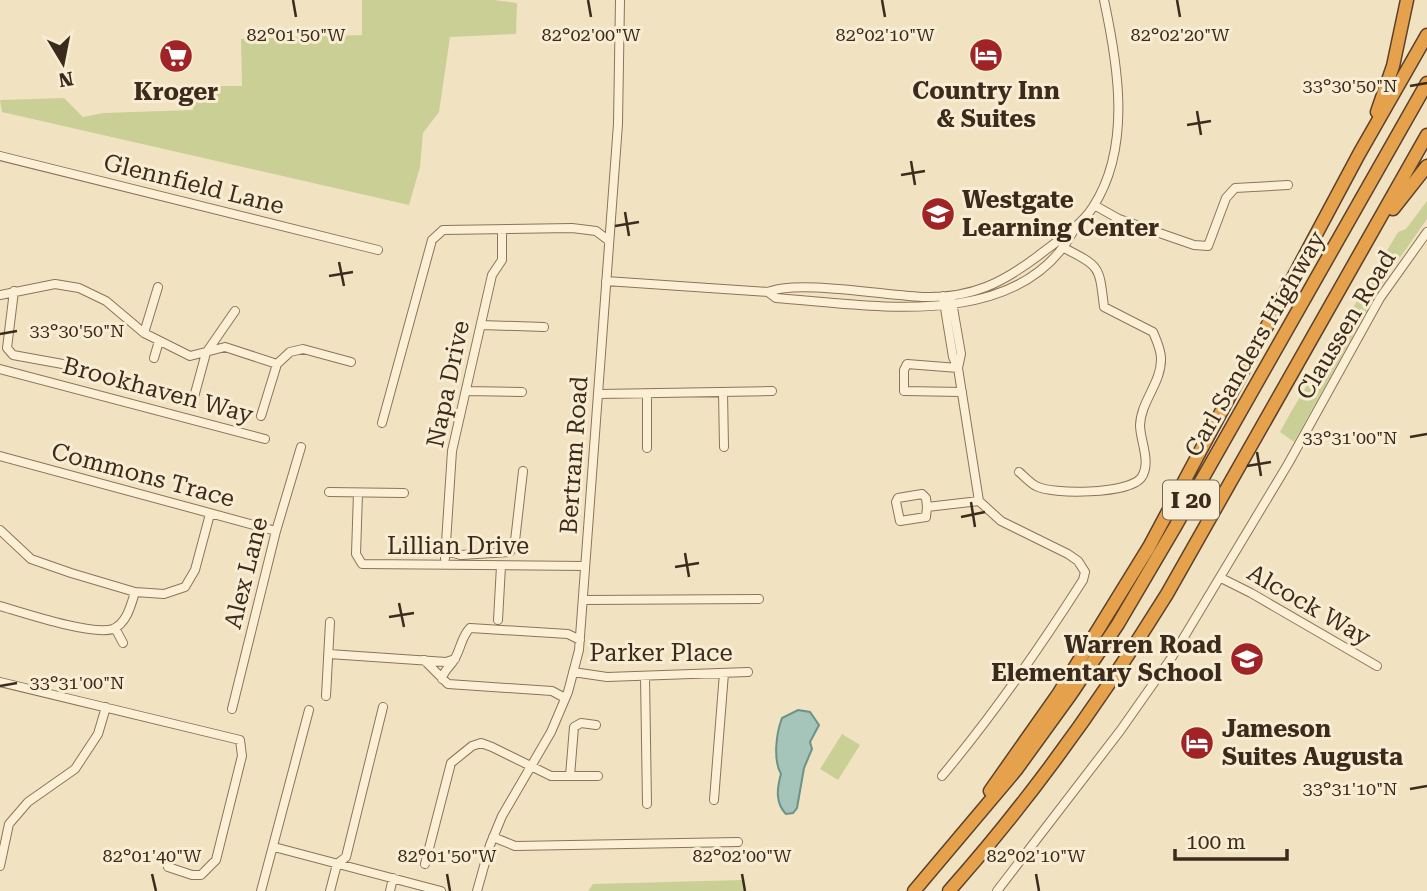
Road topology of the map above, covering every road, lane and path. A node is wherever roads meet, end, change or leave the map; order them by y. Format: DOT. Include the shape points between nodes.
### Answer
graph roads {
  1 [pos="620,0"];
  2 [pos="1104,0"];
  3 [pos="1407,0"];
  4 [pos="1427,35"];
  5 [pos="1427,83"];
  6 [pos="1427,135"];
  7 [pos="1359,154"];
  8 [pos="0,156"];
  9 [pos="1427,166"];
  10 [pos="1288,185"];
  11 [pos="1094,205"];
  12 [pos="1075,227"];
  13 [pos="502,230"];
  14 [pos="1427,232"];
  15 [pos="608,240"];
  16 [pos="1427,240"];
  17 [pos="1064,248"];
  18 [pos="1413,249"];
  19 [pos="378,250"];
  20 [pos="1356,260"];
  21 [pos="606,281"];
  22 [pos="158,287"];
  23 [pos="15,291"];
  24 [pos="768,292"];
  25 [pos="0,295"];
  26 [pos="947,300"];
  27 [pos="235,311"];
  28 [pos="481,325"];
  29 [pos="544,327"];
  30 [pos="144,333"];
  31 [pos="159,341"];
  32 [pos="206,353"];
  33 [pos="154,358"];
  34 [pos="351,362"];
  35 [pos="276,364"];
  36 [pos="68,365"];
  37 [pos="958,368"];
  38 [pos="0,369"];
  39 [pos="466,391"];
  40 [pos="772,391"];
  41 [pos="962,391"];
  42 [pos="522,392"];
  43 [pos="723,392"];
  44 [pos="599,394"];
  45 [pos="647,394"];
  46 [pos="194,397"];
  47 [pos="261,416"];
  48 [pos="382,422"];
  49 [pos="265,439"];
  50 [pos="301,447"];
  51 [pos="724,447"];
  52 [pos="647,449"];
  53 [pos="0,456"];
  54 [pos="523,471"];
  55 [pos="1019,472"];
  56 [pos="329,492"];
  57 [pos="358,493"];
  58 [pos="404,493"];
  59 [pos="979,501"];
  60 [pos="927,507"];
  61 [pos="210,514"];
  62 [pos="0,530"];
  63 [pos="276,531"];
  64 [pos="500,566"];
  65 [pos="585,566"];
  66 [pos="1221,578"];
  67 [pos="135,592"];
  68 [pos="760,599"];
  69 [pos="583,600"];
  70 [pos="0,606"];
  71 [pos="498,620"];
  72 [pos="330,622"];
  73 [pos="115,628"];
  74 [pos="580,640"];
  75 [pos="124,643"];
  76 [pos="329,654"];
  77 [pos="455,659"];
  78 [pos="424,660"];
  79 [pos="1377,666"];
  80 [pos="573,672"];
  81 [pos="748,672"];
  82 [pos="724,673"];
  83 [pos="645,676"];
  84 [pos="442,679"];
  85 [pos="0,682"];
  86 [pos="326,696"];
  87 [pos="565,698"];
  88 [pos="106,707"];
  89 [pos="383,707"];
  90 [pos="232,709"];
  91 [pos="309,710"];
  92 [pos="596,725"];
  93 [pos="528,766"];
  94 [pos="570,776"];
  95 [pos="598,776"];
  96 [pos="942,776"];
  97 [pos="714,800"];
  98 [pos="647,804"];
  99 [pos="965,833"];
  100 [pos="493,837"];
  101 [pos="738,842"];
  102 [pos="274,847"];
  103 [pos="337,864"];
  104 [pos="425,864"];
  105 [pos="0,866"];
  106 [pos="168,867"];
  107 [pos="393,878"];
  108 [pos="261,891"];
  109 [pos="330,891"];
  110 [pos="390,891"];
  111 [pos="441,891"];
  112 [pos="477,891"];
  113 [pos="914,891"];
  114 [pos="949,891"];
  115 [pos="997,891"];
  1 -- 15 [label="street, Bertram Road" via="620,91"];
  2 -- 11 [label="street" via="1119,106 1109,171"];
  3 -- 7 [label="highway" via="1393,66"];
  4 -- 7 [label="highway"];
  5 -- 99 [label="highway, Carl Sanders Highway / I 20" via="1146,579 1056,715"];
  6 -- 20 [label="highway, Carl Sanders Highway / I 20"];
  7 -- 99 [label="highway" via="1149,547"];
  8 -- 19 [label="street, Glennfield Lane"];
  9 -- 20 [label="highway"];
  10 -- 11 [label="street" via="1235,188 1226,198 1208,247 1119,219"];
  11 -- 12 [label="street"];
  12 -- 17 [label="street"];
  12 -- 26 [label="street" via="993,286"];
  13 -- 15 [label="street" via="572,228 596,231"];
  13 -- 28 [label="street, Napa Drive" via="502,260 492,275"];
  13 -- 48 [label="street" via="443,230 432,240"];
  14 -- 18 [label="street, Claussen Road"];
  15 -- 21 [label="street, Bertram Road"];
  16 -- 18 [label="street"];
  17 -- 26 [label="street" via="1016,285 976,300"];
  17 -- 55 [label="street" via="1093,262 1104,307 1153,332 1161,357 1140,426 1146,464 1140,478 1129,485 1089,493 1037,487"];
  18 -- 66 [label="street, Claussen Road" via="1380,298"];
  20 -- 114 [label="highway, Carl Sanders Highway / I 20" via="1131,651 1023,804"];
  21 -- 24 [label="street"];
  21 -- 44 [label="street, Bertram Road"];
  22 -- 30 [label="street"];
  23 -- 25 [label="street"];
  23 -- 30 [label="street" via="55,284 79,288 106,301"];
  23 -- 36 [label="street" via="7,348 13,355"];
  24 -- 26 [label="street" via="791,287"];
  24 -- 26 [label="street" via="776,298 913,307"];
  26 -- 37 [label="street"];
  27 -- 32 [label="street"];
  28 -- 29 [label="street"];
  28 -- 39 [label="street, Napa Drive"];
  30 -- 31 [label="street"];
  31 -- 32 [label="street" via="190,356"];
  31 -- 33 [label="street"];
  32 -- 35 [label="street" via="225,347"];
  32 -- 46 [label="street"];
  34 -- 35 [label="street" via="303,349 290,352"];
  35 -- 47 [label="street"];
  37 -- 41 [label="street"];
  37 -- 41 [label="street" via="907,364 904,391"];
  38 -- 49 [label="street, Brookhaven Way"];
  39 -- 42 [label="street"];
  39 -- 54 [label="street, Napa Drive" via="452,451 445,554 510,552"];
  40 -- 43 [label="street"];
  41 -- 59 [label="street"];
  43 -- 45 [label="street"];
  43 -- 51 [label="street"];
  44 -- 45 [label="street"];
  44 -- 65 [label="street, Bertram Road"];
  45 -- 52 [label="street"];
  50 -- 63 [label="street, Alex Lane"];
  53 -- 61 [label="street, Commons Trace"];
  56 -- 57 [label="street"];
  57 -- 58 [label="street"];
  57 -- 64 [label="street, Lillian Drive" via="356,554 362,564"];
  59 -- 60 [label="street"];
  59 -- 96 [label="street" via="1002,521 1068,554 1085,572 1010,690"];
  60 -- 60 [label="street" via="926,517 900,521 896,502 922,494"];
  61 -- 63 [label="street, Commons Trace"];
  61 -- 67 [label="street" via="186,587 164,594"];
  62 -- 67 [label="street" via="31,559"];
  63 -- 90 [label="street, Alex Lane"];
  64 -- 65 [label="street, Lillian Drive"];
  64 -- 71 [label="street"];
  65 -- 69 [label="street, Bertram Road"];
  66 -- 79 [label="street, Alcock Way"];
  66 -- 115 [label="street, Claussen Road" via="1120,731"];
  67 -- 73 [label="street" via="127,616"];
  68 -- 69 [label="street"];
  69 -- 74 [label="street, Bertram Road"];
  70 -- 73 [label="street" via="96,632"];
  72 -- 76 [label="street"];
  73 -- 75 [label="street"];
  74 -- 77 [label="street" via="568,634 470,628"];
  74 -- 80 [label="street, Bertram Road"];
  76 -- 78 [label="street"];
  76 -- 86 [label="street"];
  77 -- 78 [label="street"];
  77 -- 84 [label="street"];
  78 -- 84 [label="street"];
  80 -- 83 [label="street, Parker Place"];
  80 -- 87 [label="street, Bertram Road"];
  81 -- 82 [label="street, Parker Place"];
  82 -- 83 [label="street, Parker Place"];
  82 -- 97 [label="street"];
  83 -- 98 [label="street"];
  84 -- 87 [label="street" via="447,684 552,691"];
  85 -- 88 [label="street"];
  87 -- 93 [label="street, Bertram Road" via="551,732"];
  88 -- 105 [label="street" via="98,734 75,769 28,802 9,824"];
  88 -- 106 [label="street" via="240,740 242,756 216,860 201,875"];
  89 -- 103 [label="street" via="346,857"];
  91 -- 102 [label="street"];
  92 -- 94 [label="street" via="574,727"];
  93 -- 94 [label="street" via="551,776"];
  93 -- 100 [label="street, Bertram Road"];
  93 -- 104 [label="street" via="481,743 457,755 451,763"];
  94 -- 95 [label="street"];
  99 -- 113 [label="highway, Carl Sanders Highway / I 20"];
  100 -- 101 [label="street" via="515,846"];
  100 -- 112 [label="street, Bertram Road"];
  102 -- 103 [label="street"];
  102 -- 108 [label="street"];
  103 -- 107 [label="street"];
  103 -- 109 [label="street"];
  107 -- 110 [label="street"];
  107 -- 111 [label="street"];
}
